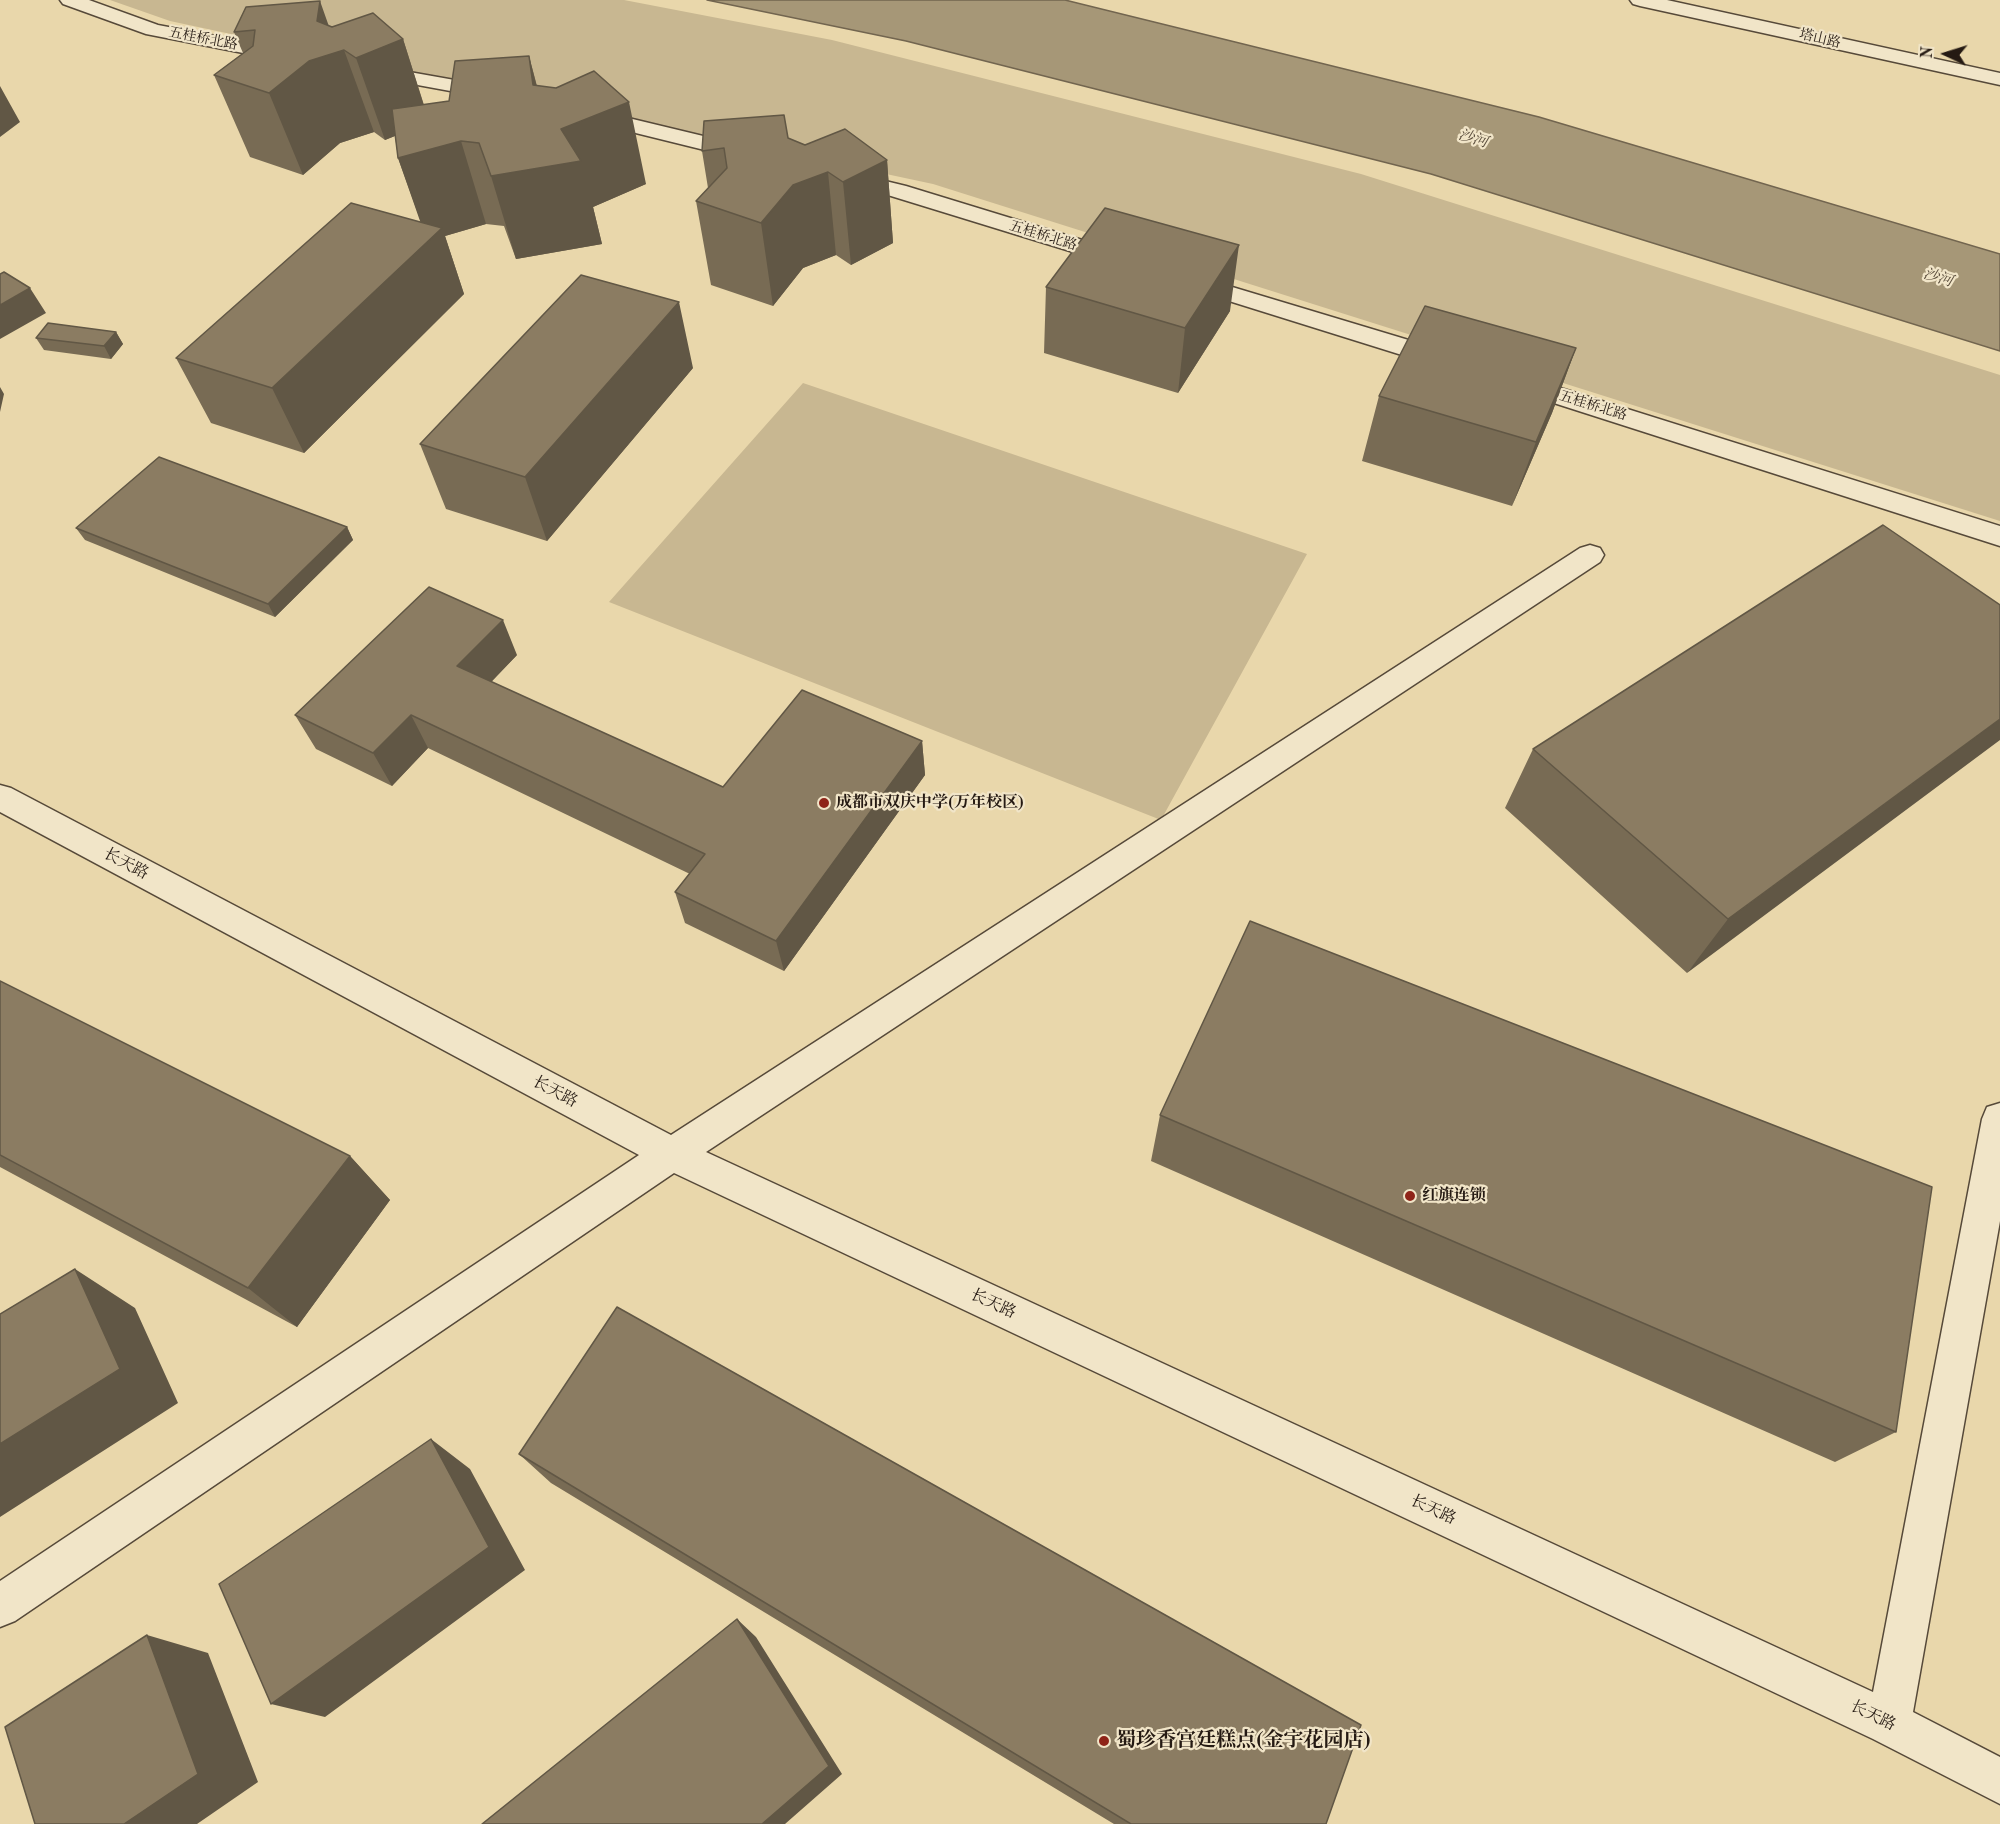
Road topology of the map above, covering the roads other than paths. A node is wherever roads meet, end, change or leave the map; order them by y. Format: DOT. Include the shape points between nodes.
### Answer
graph roads {
  1 [pos="70,0"];
  2 [pos="1640,0"];
  3 [pos="303,58"];
  4 [pos="349,67"];
  5 [pos="2000,79"];
  6 [pos="510,96"];
  7 [pos="567,109"];
  8 [pos="761,157"];
  9 [pos="818,171"];
  10 [pos="1137,265"];
  11 [pos="1171,275"];
  12 [pos="1466,367"];
  13 [pos="1500,377"];
  14 [pos="2000,536"];
  15 [pos="1590,555"];
  16 [pos="0,797"];
  17 [pos="2000,1119"];
  18 [pos="672,1154"];
  19 [pos="0,1606"];
  20 [pos="1889,1723"];
  21 [pos="2000,1781"];
  1 -- 3 [label="street, 五桂桥北路" via="153,30"];
  2 -- 5 [label="street, 塔山路"];
  4 -- 6 [label="street"];
  7 -- 8 [label="street"];
  9 -- 10 [label="street, 五桂桥北路" via="898,191"];
  11 -- 12 [label="street"];
  13 -- 14 [label="street, 五桂桥北路"];
  15 -- 18 [label="street"];
  16 -- 18 [label="street, 长天路"];
  17 -- 20 [label="street"];
  18 -- 19 [label="street"];
  18 -- 20 [label="street, 长天路"];
  20 -- 21 [label="street, 长天路"];
}
